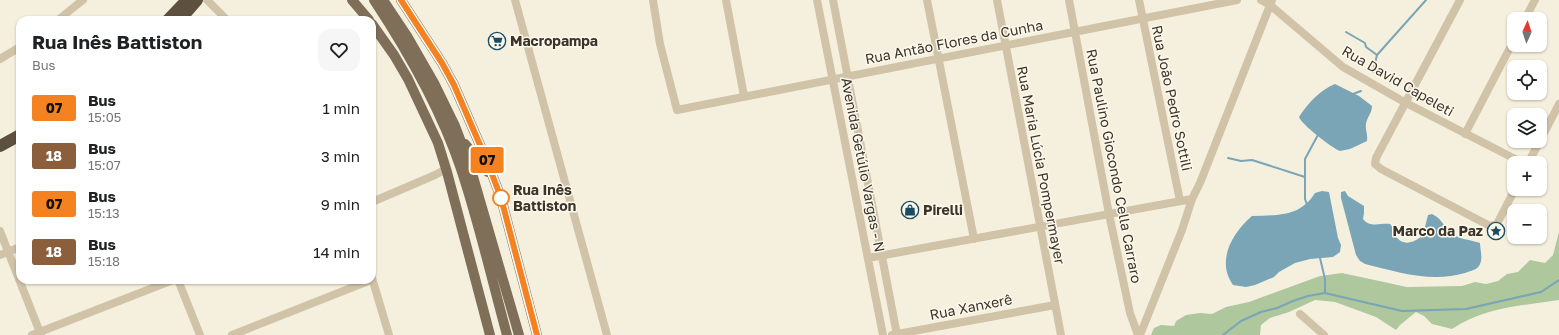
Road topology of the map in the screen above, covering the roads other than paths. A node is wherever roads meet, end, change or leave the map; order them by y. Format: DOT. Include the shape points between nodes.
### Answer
graph roads {
  1 [pos="83,0"];
  2 [pos="187,0"];
  3 [pos="197,0"];
  4 [pos="207,0"];
  5 [pos="352,0"];
  6 [pos="374,0"];
  7 [pos="383,0"];
  8 [pos="401,0"];
  9 [pos="515,0"];
  10 [pos="653,0"];
  11 [pos="726,0"];
  12 [pos="818,0"];
  13 [pos="833,0"];
  14 [pos="927,0"];
  15 [pos="997,0"];
  16 [pos="1069,0"];
  17 [pos="1139,0"];
  18 [pos="1237,0"];
  19 [pos="1261,0"];
  20 [pos="1460,0"];
  21 [pos="1535,0"];
  22 [pos="1271,2"];
  23 [pos="1529,12"];
  24 [pos="63,16"];
  25 [pos="172,16"];
  26 [pos="183,16"];
  27 [pos="223,16"];
  28 [pos="366,16"];
  29 [pos="1142,18"];
  30 [pos="376,30"];
  31 [pos="1075,32"];
  32 [pos="1005,45"];
  33 [pos="16,50"];
  34 [pos="1508,52"];
  35 [pos="938,58"];
  36 [pos="0,59"];
  37 [pos="847,76"];
  38 [pos="833,79"];
  39 [pos="744,96"];
  40 [pos="1406,103"];
  41 [pos="1559,104"];
  42 [pos="1547,127"];
  43 [pos="1465,134"];
  44 [pos="16,137"];
  45 [pos="459,138"];
  46 [pos="16,141"];
  47 [pos="0,146"];
  48 [pos="0,149"];
  49 [pos="1509,156"];
  50 [pos="447,171"];
  51 [pos="494,180"];
  52 [pos="1511,196"];
  53 [pos="1192,199"];
  54 [pos="376,200"];
  55 [pos="1180,201"];
  56 [pos="1109,214"];
  57 [pos="1040,227"];
  58 [pos="0,231"];
  59 [pos="974,239"];
  60 [pos="482,240"];
  61 [pos="16,249"];
  62 [pos="8,252"];
  63 [pos="0,255"];
  64 [pos="882,256"];
  65 [pos="868,258"];
  66 [pos="16,274"];
  67 [pos="20,284"];
  68 [pos="163,284"];
  69 [pos="180,284"];
  70 [pos="360,284"];
  71 [pos="374,284"];
  72 [pos="1055,305"];
  73 [pos="1300,314"];
  74 [pos="38,334"];
  75 [pos="200,335"];
  76 [pos="232,335"];
  77 [pos="389,335"];
  78 [pos="490,335"];
  79 [pos="507,335"];
  80 [pos="518,335"];
  81 [pos="537,335"];
  82 [pos="607,335"];
  83 [pos="883,335"];
  84 [pos="895,335"];
  85 [pos="1060,335"];
  86 [pos="1139,335"];
  87 [pos="1324,335"];
  1 -- 24 [label="street"];
  2 -- 25 [label="highway"];
  3 -- 26 [label="highway"];
  4 -- 27 [label="street"];
  5 -- 28 [label="main road"];
  6 -- 60 [label="main road" via="427,88 461,168"];
  7 -- 45 [label="main road" via="434,83"];
  8 -- 51 [label="main road" via="454,85"];
  9 -- 82 [label="street"];
  10 -- 39 [label="street, Rua Antão Flores da Cunha" via="660,44 676,110"];
  11 -- 39 [label="street"];
  12 -- 38 [label="street, Avenida Getúlio Vargas - N"];
  13 -- 37 [label="street, Avenida Getúlio Vargas - N"];
  14 -- 35 [label="street"];
  15 -- 32 [label="street, Rua Maria Lúcia Pompermayer"];
  16 -- 31 [label="street, Rua Paulino Giocondo Cella Carraro"];
  17 -- 29 [label="street, Rua João Pedro Sottili"];
  18 -- 29 [label="street, Rua Antão Flores da Cunha"];
  19 -- 22 [label="street"];
  20 -- 40 [label="street"];
  21 -- 23 [label="street"];
  22 -- 40 [label="street, Rua David Capeleti" via="1343,67"];
  22 -- 53 [label="street"];
  29 -- 31 [label="street, Rua Antão Flores da Cunha"];
  29 -- 55 [label="street, Rua João Pedro Sottili"];
  30 -- 50 [label="main road" via="408,79 438,143"];
  31 -- 32 [label="street, Rua Antão Flores da Cunha"];
  31 -- 56 [label="street, Rua Paulino Giocondo Cella Carraro"];
  32 -- 35 [label="street, Rua Antão Flores da Cunha"];
  32 -- 57 [label="street, Rua Maria Lúcia Pompermayer"];
  33 -- 36 [label="street"];
  34 -- 43 [label="street"];
  35 -- 37 [label="street, Rua Antão Flores da Cunha"];
  35 -- 59 [label="street"];
  37 -- 38 [label="street, Rua Antão Flores da Cunha"];
  37 -- 64 [label="street, Avenida Getúlio Vargas - N"];
  38 -- 39 [label="street, Rua Antão Flores da Cunha"];
  38 -- 65 [label="street, Avenida Getúlio Vargas - N"];
  40 -- 43 [label="street, Rua David Capeleti"];
  40 -- 52 [label="street" via="1375,164 1490,226 1497,224"];
  41 -- 42 [label="street"];
  43 -- 49 [label="street, Rua David Capeleti"];
  44 -- 47 [label="highway"];
  45 -- 51 [label="main road"];
  45 -- 80 [label="main road" via="469,163"];
  46 -- 48 [label="highway"];
  50 -- 54 [label="street"];
  50 -- 60 [label="main road" via="458,185 474,228"];
  50 -- 78 [label="main road"];
  51 -- 81 [label="main road"];
  53 -- 55 [label="street"];
  53 -- 86 [label="street"];
  55 -- 56 [label="street"];
  56 -- 57 [label="street"];
  56 -- 86 [label="street, Rua Paulino Giocondo Cella Carraro" via="1130,313"];
  57 -- 59 [label="street"];
  57 -- 72 [label="street, Rua Maria Lúcia Pompermayer"];
  58 -- 62 [label="street"];
  59 -- 64 [label="street"];
  60 -- 79 [label="main road"];
  61 -- 62 [label="street"];
  62 -- 63 [label="street"];
  62 -- 66 [label="street"];
  64 -- 65 [label="street"];
  64 -- 84 [label="street, Avenida Getúlio Vargas - N"];
  65 -- 83 [label="street, Avenida Getúlio Vargas - N"];
  67 -- 74 [label="street"];
  68 -- 74 [label="street"];
  69 -- 75 [label="street"];
  70 -- 76 [label="street"];
  71 -- 77 [label="street"];
  72 -- 84 [label="street, Rua Xanxerê"];
  72 -- 85 [label="street, Rua Maria Lúcia Pompermayer"];
  73 -- 87 [label="street"];
}
